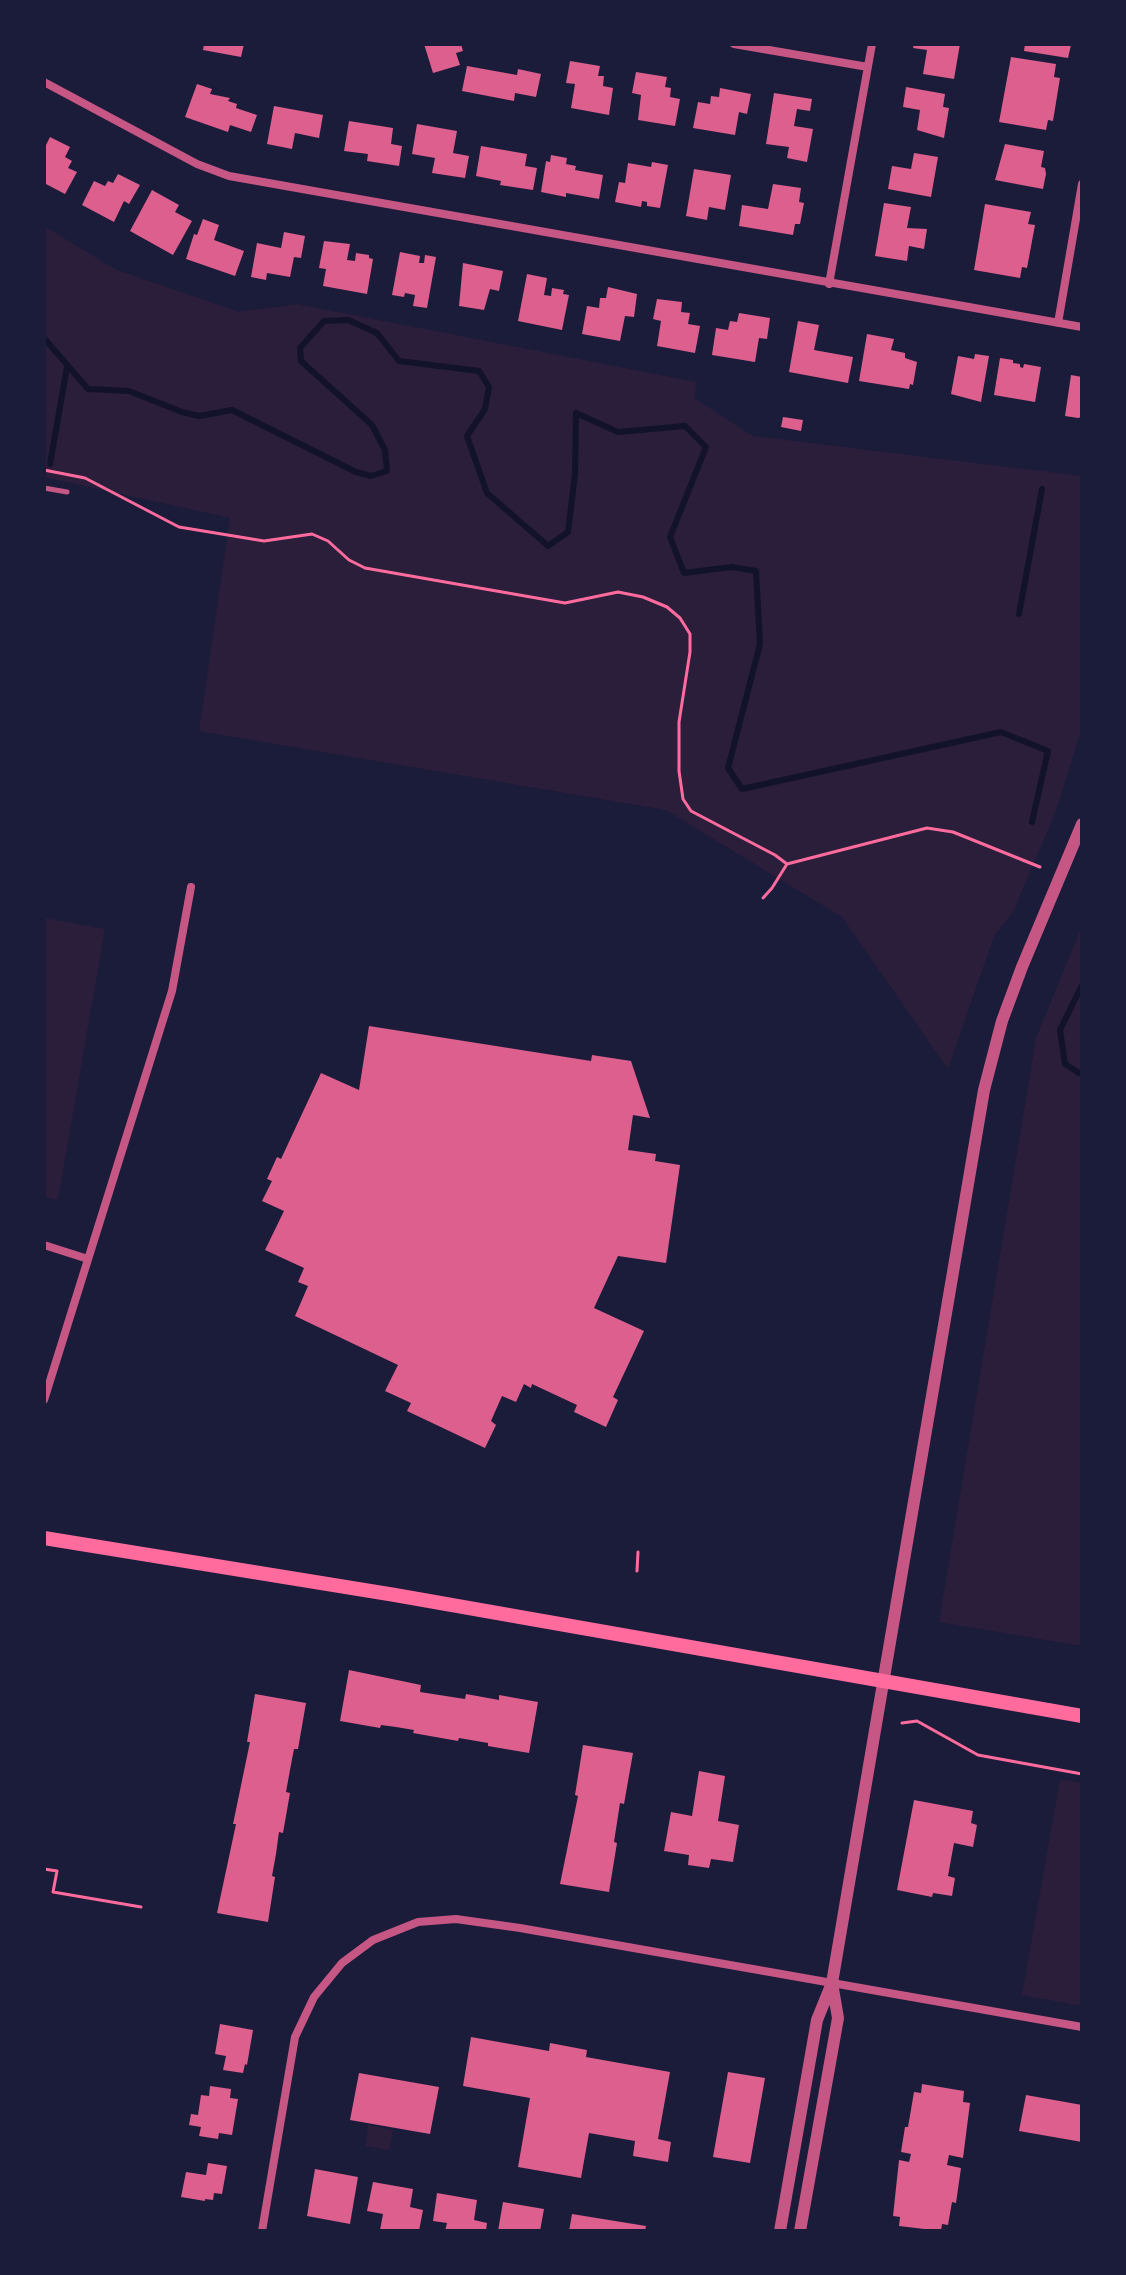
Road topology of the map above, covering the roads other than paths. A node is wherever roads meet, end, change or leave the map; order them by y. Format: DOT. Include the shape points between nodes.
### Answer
graph roads {
  1 [pos="734,44"];
  2 [pos="872,44"];
  3 [pos="868,67"];
  4 [pos="44,82"];
  5 [pos="1082,184"];
  6 [pos="829,284"];
  7 [pos="1058,323"];
  8 [pos="1082,327"];
  9 [pos="44,488"];
  10 [pos="67,492"];
  11 [pos="1082,824"];
  12 [pos="191,887"];
  13 [pos="44,1245"];
  14 [pos="88,1259"];
  15 [pos="44,1400"];
  16 [pos="44,1538"];
  17 [pos="885,1681"];
  18 [pos="1082,1716"];
  19 [pos="832,1983"];
  20 [pos="1082,2027"];
  21 [pos="262,2231"];
  22 [pos="780,2231"];
  23 [pos="800,2231"];
  1 -- 3 [label="street"];
  2 -- 3 [label="street"];
  3 -- 6 [label="street"];
  4 -- 6 [label="street" via="229,176"];
  5 -- 7 [label="street"];
  6 -- 7 [label="street"];
  7 -- 8 [label="street"];
  9 -- 10 [label="lane"];
  11 -- 17 [label="street" via="1002,1021 984,1090"];
  12 -- 14 [label="street" via="172,991"];
  13 -- 14 [label="street"];
  14 -- 15 [label="street"];
  16 -- 17 [label="main road"];
  17 -- 18 [label="main road"];
  17 -- 19 [label="street"];
  19 -- 20 [label="street"];
  19 -- 21 [label="street" via="456,1919 418,1922 373,1940 342,1963 314,1997 295,2037"];
  19 -- 22 [label="street" via="817,2020"];
  19 -- 23 [label="street" via="838,2018"];
}
